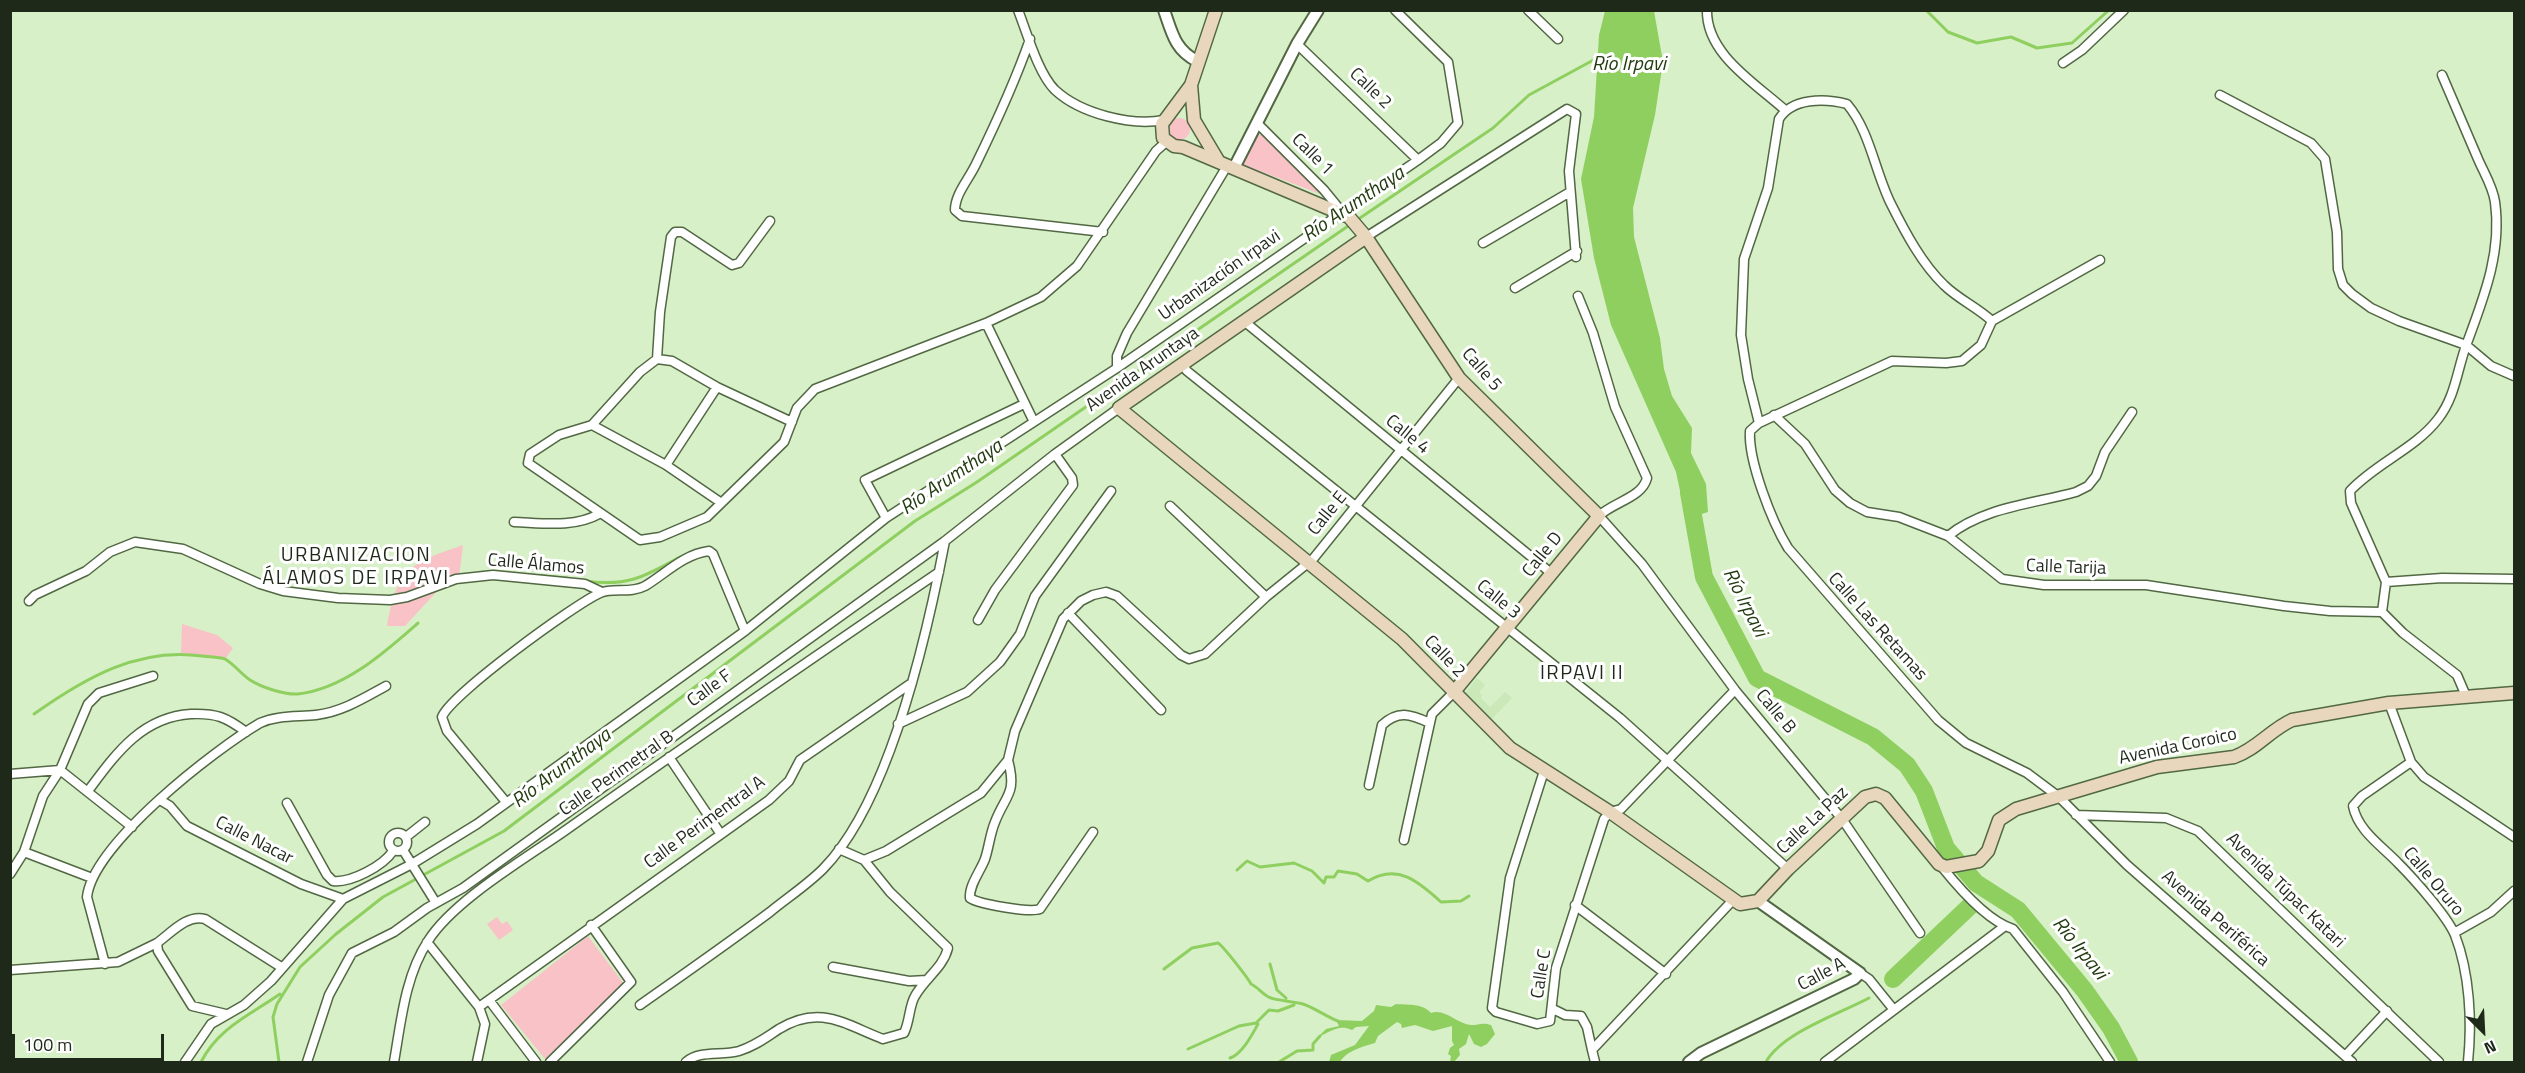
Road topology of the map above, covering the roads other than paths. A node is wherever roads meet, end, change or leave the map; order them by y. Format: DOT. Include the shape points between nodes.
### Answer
graph roads {
  1 [pos="1017,10"];
  2 [pos="1164,10"];
  3 [pos="1216,10"];
  4 [pos="1318,10"];
  5 [pos="1395,10"];
  6 [pos="1528,10"];
  7 [pos="1707,10"];
  8 [pos="2124,10"];
  9 [pos="1030,39"];
  10 [pos="1558,39"];
  11 [pos="1297,44"];
  12 [pos="1197,60"];
  13 [pos="2063,63"];
  14 [pos="2442,75"];
  15 [pos="1191,85"];
  16 [pos="2220,95"];
  17 [pos="1785,110"];
  18 [pos="1167,117"];
  19 [pos="1196,124"];
  20 [pos="1258,124"];
  21 [pos="1166,142"];
  22 [pos="1183,147"];
  23 [pos="1418,160"];
  24 [pos="1226,165"];
  25 [pos="1570,192"];
  26 [pos="1345,214"];
  27 [pos="770,221"];
  28 [pos="1103,232"];
  29 [pos="1363,232"];
  30 [pos="1483,243"];
  31 [pos="2100,260"];
  32 [pos="1515,288"];
  33 [pos="1578,296"];
  34 [pos="1992,321"];
  35 [pos="1245,322"];
  36 [pos="986,323"];
  37 [pos="2466,345"];
  38 [pos="657,359"];
  39 [pos="1182,364"];
  40 [pos="1117,368"];
  41 [pos="2514,376"];
  42 [pos="1460,378"];
  43 [pos="717,387"];
  44 [pos="1024,404"];
  45 [pos="1119,408"];
  46 [pos="2132,412"];
  47 [pos="1774,415"];
  48 [pos="1033,420"];
  49 [pos="792,422"];
  50 [pos="1759,423"];
  51 [pos="592,425"];
  52 [pos="1400,451"];
  53 [pos="1055,454"];
  54 [pos="666,465"];
  55 [pos="1111,491"];
  56 [pos="720,502"];
  57 [pos="1170,506"];
  58 [pos="1355,506"];
  59 [pos="599,514"];
  60 [pos="1599,516"];
  61 [pos="886,518"];
  62 [pos="514,522"];
  63 [pos="1948,536"];
  64 [pos="945,541"];
  65 [pos="1307,563"];
  66 [pos="939,572"];
  67 [pos="1551,573"];
  68 [pos="2514,579"];
  69 [pos="2386,582"];
  70 [pos="602,592"];
  71 [pos="1266,597"];
  72 [pos="29,602"];
  73 [pos="2382,612"];
  74 [pos="1068,613"];
  75 [pos="978,620"];
  76 [pos="1507,629"];
  77 [pos="745,631"];
  78 [pos="153,676"];
  79 [pos="910,684"];
  80 [pos="386,686"];
  81 [pos="1735,690"];
  82 [pos="1453,693"];
  83 [pos="2514,693"];
  84 [pos="2466,696"];
  85 [pos="2390,703"];
  86 [pos="1161,710"];
  87 [pos="1430,723"];
  88 [pos="898,724"];
  89 [pos="246,732"];
  90 [pos="669,757"];
  91 [pos="1008,760"];
  92 [pos="1668,760"];
  93 [pos="2411,762"];
  94 [pos="60,770"];
  95 [pos="1544,771"];
  96 [pos="10,774"];
  97 [pos="1369,785"];
  98 [pos="88,791"];
  99 [pos="2059,797"];
  100 [pos="160,800"];
  101 [pos="506,802"];
  102 [pos="287,803"];
  103 [pos="1610,812"];
  104 [pos="2076,815"];
  105 [pos="1842,819"];
  106 [pos="425,822"];
  107 [pos="132,826"];
  108 [pos="1093,832"];
  109 [pos="720,833"];
  110 [pos="406,837"];
  111 [pos="2514,837"];
  112 [pos="1404,840"];
  113 [pos="839,849"];
  114 [pos="403,850"];
  115 [pos="393,851"];
  116 [pos="24,852"];
  117 [pos="864,860"];
  118 [pos="413,866"];
  119 [pos="1946,866"];
  120 [pos="1788,869"];
  121 [pos="10,874"];
  122 [pos="92,878"];
  123 [pos="2514,891"];
  124 [pos="343,899"];
  125 [pos="1733,900"];
  126 [pos="1758,901"];
  127 [pos="436,903"];
  128 [pos="1575,905"];
  129 [pos="591,925"];
  130 [pos="2005,926"];
  131 [pos="1920,933"];
  132 [pos="2454,933"];
  133 [pos="427,942"];
  134 [pos="157,943"];
  135 [pos="105,964"];
  136 [pos="281,967"];
  137 [pos="833,967"];
  138 [pos="10,970"];
  139 [pos="1860,972"];
  140 [pos="1666,974"];
  141 [pos="927,980"];
  142 [pos="489,1000"];
  143 [pos="640,1005"];
  144 [pos="479,1006"];
  145 [pos="1553,1009"];
  146 [pos="1894,1010"];
  147 [pos="2387,1011"];
  148 [pos="226,1014"];
  149 [pos="1592,1050"];
  150 [pos="2348,1059"];
  151 [pos="186,1062"];
  152 [pos="307,1062"];
  153 [pos="394,1062"];
  154 [pos="477,1062"];
  155 [pos="536,1062"];
  156 [pos="550,1062"];
  157 [pos="686,1062"];
  158 [pos="1595,1062"];
  159 [pos="1689,1062"];
  160 [pos="1825,1062"];
  161 [pos="2110,1062"];
  162 [pos="2439,1062"];
  163 [pos="2468,1062"];
  1 -- 9 [label="street"];
  2 -- 12 [label="street" via="1175,42 1183,53"];
  3 -- 12 [label="main road"];
  4 -- 11 [label="street"];
  5 -- 23 [label="street, Urbanización Irpavi" via="1448,63 1458,123 1441,143"];
  6 -- 10 [label="street"];
  7 -- 17 [label="street" via="1708,31 1718,49"];
  8 -- 13 [label="street"];
  9 -- 18 [label="street" via="1044,74 1056,90 1098,115 1144,124"];
  9 -- 28 [label="street" via="969,180 957,196 955,210 962,216"];
  11 -- 20 [label="street"];
  11 -- 23 [label="street, Calle 2"];
  12 -- 15 [label="main road"];
  14 -- 37 [label="street" via="2495,200 2491,275"];
  15 -- 18 [label="main road"];
  15 -- 19 [label="main road"];
  16 -- 37 [label="street" via="2311,143 2325,159 2343,285 2372,308"];
  17 -- 34 [label="street" via="1812,101 1847,104 1859,123 1890,203 1933,273 1945,287"];
  17 -- 50 [label="street" via="1779,119 1768,188 1744,259 1741,335"];
  18 -- 19 [label="main road" via="1186,113"];
  18 -- 21 [label="main road" via="1161,134"];
  19 -- 22 [label="main road" via="1193,139"];
  19 -- 24 [label="main road"];
  20 -- 24 [label="street"];
  20 -- 26 [label="street, Calle 1"];
  21 -- 22 [label="main road"];
  21 -- 28 [label="street" via="1156,151"];
  22 -- 24 [label="main road"];
  23 -- 26 [label="street, Urbanización Irpavi"];
  24 -- 26 [label="main road"];
  24 -- 40 [label="street" via="1127,333 1117,356"];
  25 -- 29 [label="street" via="1576,114 1567,109"];
  25 -- 30 [label="street"];
  25 -- 32 [label="street" via="1577,254"];
  26 -- 29 [label="main road"];
  26 -- 40 [label="street, Urbanización Irpavi"];
  27 -- 38 [label="street" via="739,263 732,265 682,232 675,232 660,312"];
  28 -- 36 [label="street" via="1058,286"];
  29 -- 35 [label="main road, Avenida Aruntaya"];
  29 -- 42 [label="main road, Calle 5"];
  31 -- 34 [label="street"];
  33 -- 60 [label="street, Calle D" via="1615,407 1647,478 1639,492 1608,507"];
  34 -- 47 [label="street" via="1981,345 1962,361 1892,361"];
  35 -- 39 [label="main road, Avenida Aruntaya"];
  35 -- 52 [label="street, Calle 4"];
  36 -- 44 [label="street"];
  36 -- 49 [label="street" via="814,389 797,408"];
  37 -- 41 [label="street" via="2491,366"];
  37 -- 69 [label="street" via="2453,395 2438,419 2420,438 2350,490 2351,503"];
  38 -- 43 [label="street" via="672,361"];
  38 -- 51 [label="street"];
  39 -- 45 [label="main road, Avenida Aruntaya"];
  39 -- 58 [label="street, Calle 3"];
  40 -- 48 [label="street, Urbanización Irpavi"];
  42 -- 52 [label="street, Calle E"];
  42 -- 60 [label="main road, Calle 5"];
  43 -- 49 [label="street"];
  43 -- 54 [label="street"];
  44 -- 48 [label="street"];
  44 -- 61 [label="street" via="865,480"];
  45 -- 53 [label="street, Avenida Aruntaya"];
  45 -- 65 [label="main road, Calle 2"];
  46 -- 63 [label="street" via="2088,486 1986,514"];
  47 -- 50 [label="street"];
  47 -- 63 [label="street, Calle Tarija" via="1805,444 1835,490 1850,503 1867,512 1899,517"];
  48 -- 61 [label="street, Urbanización Irpavi"];
  49 -- 56 [label="street" via="771,457"];
  50 -- 99 [label="street, Calle Las Retamas" via="1750,431 1749,443 1771,514 1788,548 1815,582 1948,730 2027,773"];
  51 -- 54 [label="street"];
  51 -- 59 [label="street" via="559,435 530,454 528,463"];
  52 -- 58 [label="street, Calle E"];
  52 -- 67 [label="street, Calle 4"];
  53 -- 64 [label="street, Avenida Aruntaya"];
  53 -- 75 [label="street" via="1073,485 995,590"];
  54 -- 56 [label="street"];
  55 -- 88 [label="street" via="1035,596 1020,634 1000,662 967,692"];
  56 -- 59 [label="street" via="707,517 660,537 640,540"];
  57 -- 71 [label="street"];
  58 -- 65 [label="street, Calle E"];
  58 -- 76 [label="street, Calle 3"];
  59 -- 62 [label="street" via="582,521"];
  60 -- 67 [label="main road, Calle D"];
  60 -- 81 [label="street, Calle B" via="1642,564"];
  61 -- 77 [label="street, Urbanización Irpavi"];
  63 -- 73 [label="street, Calle Tarija" via="1989,571 2016,583 2146,585 2284,606"];
  64 -- 66 [label="street"];
  64 -- 127 [label="street, Calle F" via="463,888"];
  65 -- 71 [label="street, Calle E"];
  65 -- 82 [label="main road, Calle 2" via="1402,639"];
  66 -- 79 [label="street"];
  66 -- 90 [label="street, Calle Perimetral B"];
  67 -- 76 [label="main road, Calle D"];
  68 -- 69 [label="street"];
  69 -- 73 [label="street"];
  70 -- 72 [label="street, Calle Álamos" via="585,584 494,575 456,579 390,600 338,598 283,591 183,549 135,542 110,552 86,571 35,595"];
  70 -- 77 [label="street" via="636,589 680,563 709,552"];
  70 -- 101 [label="street" via="523,646 443,712 442,723 447,731"];
  71 -- 74 [label="street, Calle E" via="1205,654 1189,659 1130,606 1106,592 1081,601"];
  73 -- 84 [label="street" via="2457,675"];
  74 -- 86 [label="street"];
  74 -- 91 [label="street" via="1053,638 1015,731"];
  76 -- 82 [label="main road, Calle D"];
  76 -- 92 [label="street, Calle 3"];
  77 -- 101 [label="street, Urbanización Irpavi"];
  78 -- 94 [label="street" via="99,693 83,714"];
  79 -- 88 [label="street"];
  79 -- 109 [label="street, Calle Perimentral A" via="800,760 789,782"];
  80 -- 89 [label="street" via="339,710 270,719"];
  81 -- 92 [label="street, Calle C"];
  81 -- 105 [label="street, Calle B"];
  82 -- 87 [label="street, Calle D" via="1432,714"];
  82 -- 95 [label="main road, Calle 2" via="1497,737"];
  83 -- 84 [label="main road, Avenida Coroico"];
  84 -- 85 [label="main road, Avenida Coroico"];
  85 -- 93 [label="street"];
  85 -- 99 [label="main road, Avenida Coroico" via="2292,720 2247,753 2157,767"];
  87 -- 97 [label="street" via="1399,714 1382,725"];
  87 -- 112 [label="street, Calle D"];
  88 -- 113 [label="street" via="872,798"];
  89 -- 98 [label="street" via="227,718 215,715 160,719 123,747"];
  89 -- 100 [label="street"];
  90 -- 109 [label="street"];
  90 -- 133 [label="street, Calle Perimetral B" via="485,887 449,916"];
  91 -- 108 [label="street" via="1013,778 1010,795 995,821 970,898 976,903 1024,911 1040,909"];
  91 -- 117 [label="street" via="981,793 886,851"];
  92 -- 103 [label="street, Calle C" via="1621,808"];
  92 -- 120 [label="street, Calle 3"];
  93 -- 111 [label="street" via="2424,777"];
  93 -- 132 [label="street, Calle Oruro" via="2362,796 2354,806 2355,813 2375,842 2404,870"];
  94 -- 96 [label="street"];
  94 -- 98 [label="street"];
  94 -- 116 [label="street" via="42,796"];
  95 -- 103 [label="main road, Calle 2"];
  95 -- 145 [label="street, Calle C" via="1510,878 1492,1008 1537,1024 1550,1021"];
  98 -- 107 [label="street"];
  99 -- 104 [label="street, Avenida Periférica"];
  99 -- 119 [label="main road, Avenida Coroico" via="2004,816 1995,826 1988,851 1979,861"];
  100 -- 107 [label="street"];
  100 -- 124 [label="street, Calle Nacar" via="187,826 301,884"];
  101 -- 118 [label="street, Urbanización Irpavi"];
  102 -- 115 [label="street" via="333,881 342,882 360,874 389,858"];
  103 -- 125 [label="main road, Calle 2"];
  103 -- 128 [label="street, Calle C" via="1604,819"];
  104 -- 147 [label="street, Avenida Túpac Katari" via="2166,818 2198,831"];
  104 -- 150 [label="street, Avenida Periférica" via="2127,865"];
  105 -- 119 [label="main road, Calle La Paz" via="1865,797 1876,794 1885,798"];
  105 -- 120 [label="main road, Calle La Paz"];
  105 -- 131 [label="street, Calle B"];
  106 -- 110 [label="street"];
  107 -- 122 [label="street"];
  109 -- 129 [label="street, Calle Perimentral A"];
  110 -- 114 [label="street"];
  110 -- 115 [label="street" via="397,833 389,838"];
  113 -- 117 [label="street"];
  113 -- 143 [label="street" via="822,870 788,898"];
  114 -- 115 [label="street"];
  114 -- 118 [label="street"];
  116 -- 121 [label="street"];
  116 -- 122 [label="street"];
  117 -- 141 [label="street" via="890,892 948,948 944,961"];
  118 -- 124 [label="street, Urbanización Irpavi"];
  118 -- 127 [label="street"];
  119 -- 130 [label="street" via="1957,886"];
  120 -- 126 [label="main road, Calle La Paz"];
  122 -- 135 [label="street" via="87,897"];
  123 -- 132 [label="street" via="2491,912"];
  124 -- 136 [label="street"];
  125 -- 126 [label="main road" via="1740,904"];
  125 -- 140 [label="street"];
  126 -- 139 [label="street, Calle A"];
  127 -- 152 [label="street, Calle F" via="352,953 329,994"];
  128 -- 140 [label="street"];
  128 -- 145 [label="street, Calle C" via="1556,968"];
  129 -- 142 [label="street, Calle Perimentral A"];
  129 -- 156 [label="street" via="631,982"];
  130 -- 146 [label="street"];
  130 -- 161 [label="street" via="2013,929 2062,992"];
  132 -- 163 [label="street, Calle Oruro" via="2469,1003"];
  133 -- 144 [label="street"];
  133 -- 153 [label="street, Calle Perimetral B" via="407,990"];
  134 -- 135 [label="street" via="138,954"];
  134 -- 136 [label="street" via="197,916"];
  134 -- 148 [label="street" via="158,951 192,1006"];
  135 -- 138 [label="street"];
  136 -- 148 [label="street" via="251,999"];
  137 -- 141 [label="street" via="909,981"];
  139 -- 146 [label="street"];
  139 -- 159 [label="street, Calle A" via="1854,979"];
  140 -- 149 [label="street"];
  141 -- 157 [label="street" via="914,998 904,1033 896,1037 883,1039 834,1017 816,1016 781,1028 755,1046 693,1056"];
  142 -- 144 [label="street, Calle Perimentral A"];
  142 -- 155 [label="street"];
  144 -- 154 [label="street" via="485,1024"];
  145 -- 149 [label="street" via="1581,1016"];
  146 -- 160 [label="street"];
  147 -- 150 [label="street"];
  147 -- 162 [label="street, Avenida Túpac Katari"];
  148 -- 151 [label="street" via="211,1024"];
  149 -- 158 [label="street"];
}
